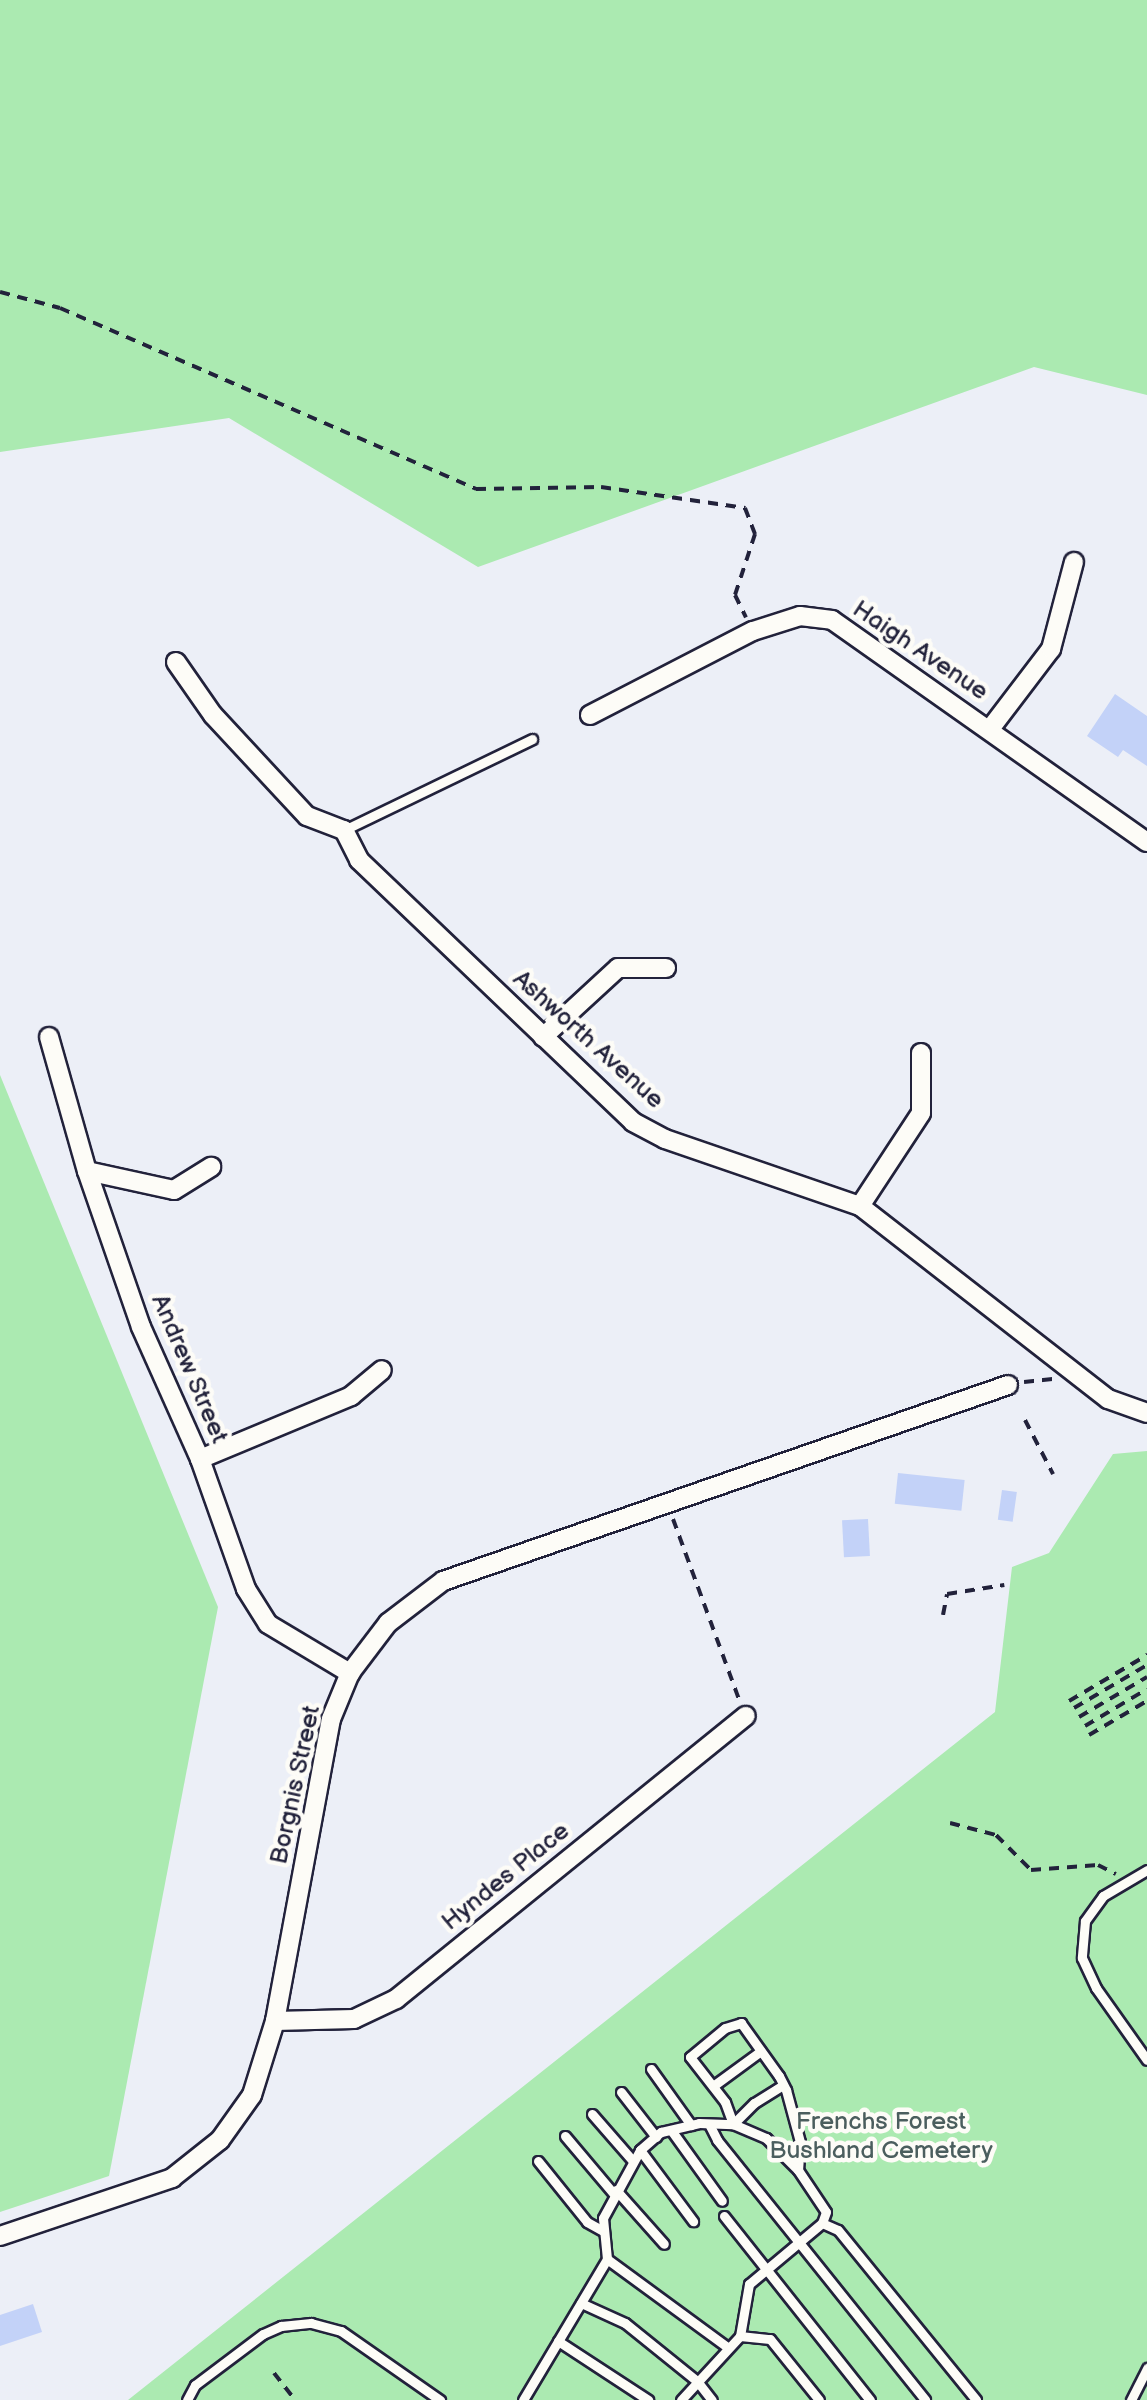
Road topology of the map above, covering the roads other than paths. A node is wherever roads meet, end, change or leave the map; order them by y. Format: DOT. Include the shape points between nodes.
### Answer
graph roads {
  1 [pos="1074,562"];
  2 [pos="176,662"];
  3 [pos="590,716"];
  4 [pos="990,729"];
  5 [pos="532,739"];
  6 [pos="344,830"];
  7 [pos="1147,842"];
  8 [pos="666,968"];
  9 [pos="49,1037"];
  10 [pos="544,1037"];
  11 [pos="921,1053"];
  12 [pos="211,1167"];
  13 [pos="88,1171"];
  14 [pos="860,1206"];
  15 [pos="382,1370"];
  16 [pos="1008,1385"];
  17 [pos="1147,1413"];
  18 [pos="200,1459"];
  19 [pos="350,1673"];
  20 [pos="746,1716"];
  21 [pos="1147,1870"];
  22 [pos="275,2020"];
  23 [pos="761,2051"];
  24 [pos="1147,2060"];
  25 [pos="651,2069"];
  26 [pos="783,2085"];
  27 [pos="713,2086"];
  28 [pos="621,2092"];
  29 [pos="592,2114"];
  30 [pos="709,2124"];
  31 [pos="733,2124"];
  32 [pos="691,2125"];
  33 [pos="671,2130"];
  34 [pos="565,2136"];
  35 [pos="656,2136"];
  36 [pos="640,2150"];
  37 [pos="538,2161"];
  38 [pos="633,2161"];
  39 [pos="798,2170"];
  40 [pos="615,2192"];
  41 [pos="722,2201"];
  42 [pos="724,2216"];
  43 [pos="694,2221"];
  44 [pos="822,2223"];
  45 [pos="602,2231"];
  46 [pos="0,2236"];
  47 [pos="799,2242"];
  48 [pos="664,2244"];
  49 [pos="607,2259"];
  50 [pos="765,2271"];
  51 [pos="581,2303"];
  52 [pos="740,2336"];
  53 [pos="558,2342"];
  54 [pos="726,2346"];
  55 [pos="1147,2368"];
  56 [pos="697,2381"];
  57 [pos="187,2400"];
  58 [pos="440,2400"];
  59 [pos="523,2400"];
  60 [pos="648,2400"];
  61 [pos="681,2400"];
  62 [pos="712,2400"];
  63 [pos="819,2400"];
  64 [pos="870,2400"];
  65 [pos="925,2400"];
  66 [pos="976,2400"];
  67 [pos="1131,2400"];
  1 -- 4 [label="street" via="1051,650"];
  2 -- 6 [label="street" via="213,716 307,816"];
  3 -- 4 [label="street, Haigh Avenue" via="752,631 800,616 832,620"];
  4 -- 7 [label="street, Haigh Avenue"];
  5 -- 6 [label="lane"];
  6 -- 10 [label="street, Ashworth Avenue" via="359,860"];
  8 -- 10 [label="street" via="618,968"];
  9 -- 13 [label="street, Andrew Street"];
  10 -- 14 [label="street, Ashworth Avenue" via="632,1122"];
  11 -- 14 [label="street" via="922,1113"];
  12 -- 13 [label="street" via="174,1190"];
  13 -- 18 [label="street, Andrew Street" via="141,1327"];
  14 -- 17 [label="street, Ashworth Avenue" via="1108,1399"];
  15 -- 18 [label="street" via="351,1396"];
  16 -- 19 [label="street, Borgnis Street" via="443,1581 388,1622"];
  18 -- 19 [label="street, Andrew Street" via="246,1589 268,1624"];
  19 -- 22 [label="street, Borgnis Street" via="331,1719"];
  20 -- 22 [label="street, Hyndes Place" via="396,1999 354,2019"];
  21 -- 24 [label="lane" via="1103,1896 1085,1921 1082,1958"];
  22 -- 46 [label="street, Borgnis Street" via="252,2095 220,2140 172,2178"];
  23 -- 26 [label="lane"];
  23 -- 27 [label="lane"];
  23 -- 27 [label="lane" via="742,2023 724,2028 690,2057"];
  25 -- 32 [label="lane"];
  26 -- 31 [label="lane"];
  26 -- 39 [label="lane" via="800,2142"];
  27 -- 31 [label="lane"];
  28 -- 35 [label="lane"];
  29 -- 38 [label="lane"];
  30 -- 31 [label="lane"];
  30 -- 32 [label="lane"];
  30 -- 47 [label="lane"];
  31 -- 39 [label="lane" via="766,2138"];
  32 -- 33 [label="lane"];
  33 -- 35 [label="lane"];
  33 -- 41 [label="lane"];
  34 -- 40 [label="lane"];
  35 -- 36 [label="lane"];
  36 -- 38 [label="lane"];
  36 -- 43 [label="lane"];
  37 -- 45 [label="lane"];
  38 -- 40 [label="lane"];
  39 -- 44 [label="lane" via="826,2212"];
  40 -- 45 [label="lane"];
  40 -- 48 [label="lane"];
  42 -- 50 [label="lane"];
  44 -- 47 [label="lane"];
  44 -- 66 [label="lane" via="838,2230"];
  45 -- 49 [label="lane"];
  47 -- 50 [label="lane"];
  47 -- 65 [label="lane"];
  49 -- 51 [label="lane"];
  49 -- 54 [label="lane"];
  50 -- 52 [label="lane" via="744,2296"];
  50 -- 64 [label="lane"];
  51 -- 53 [label="lane"];
  51 -- 56 [label="lane" via="625,2322"];
  52 -- 54 [label="lane"];
  52 -- 63 [label="lane" via="770,2339"];
  53 -- 59 [label="lane"];
  53 -- 60 [label="lane"];
  54 -- 56 [label="lane"];
  55 -- 67 [label="lane"];
  56 -- 61 [label="lane"];
  56 -- 62 [label="lane"];
  57 -- 58 [label="lane" via="196,2385 263,2334 312,2323 341,2331"];
}
